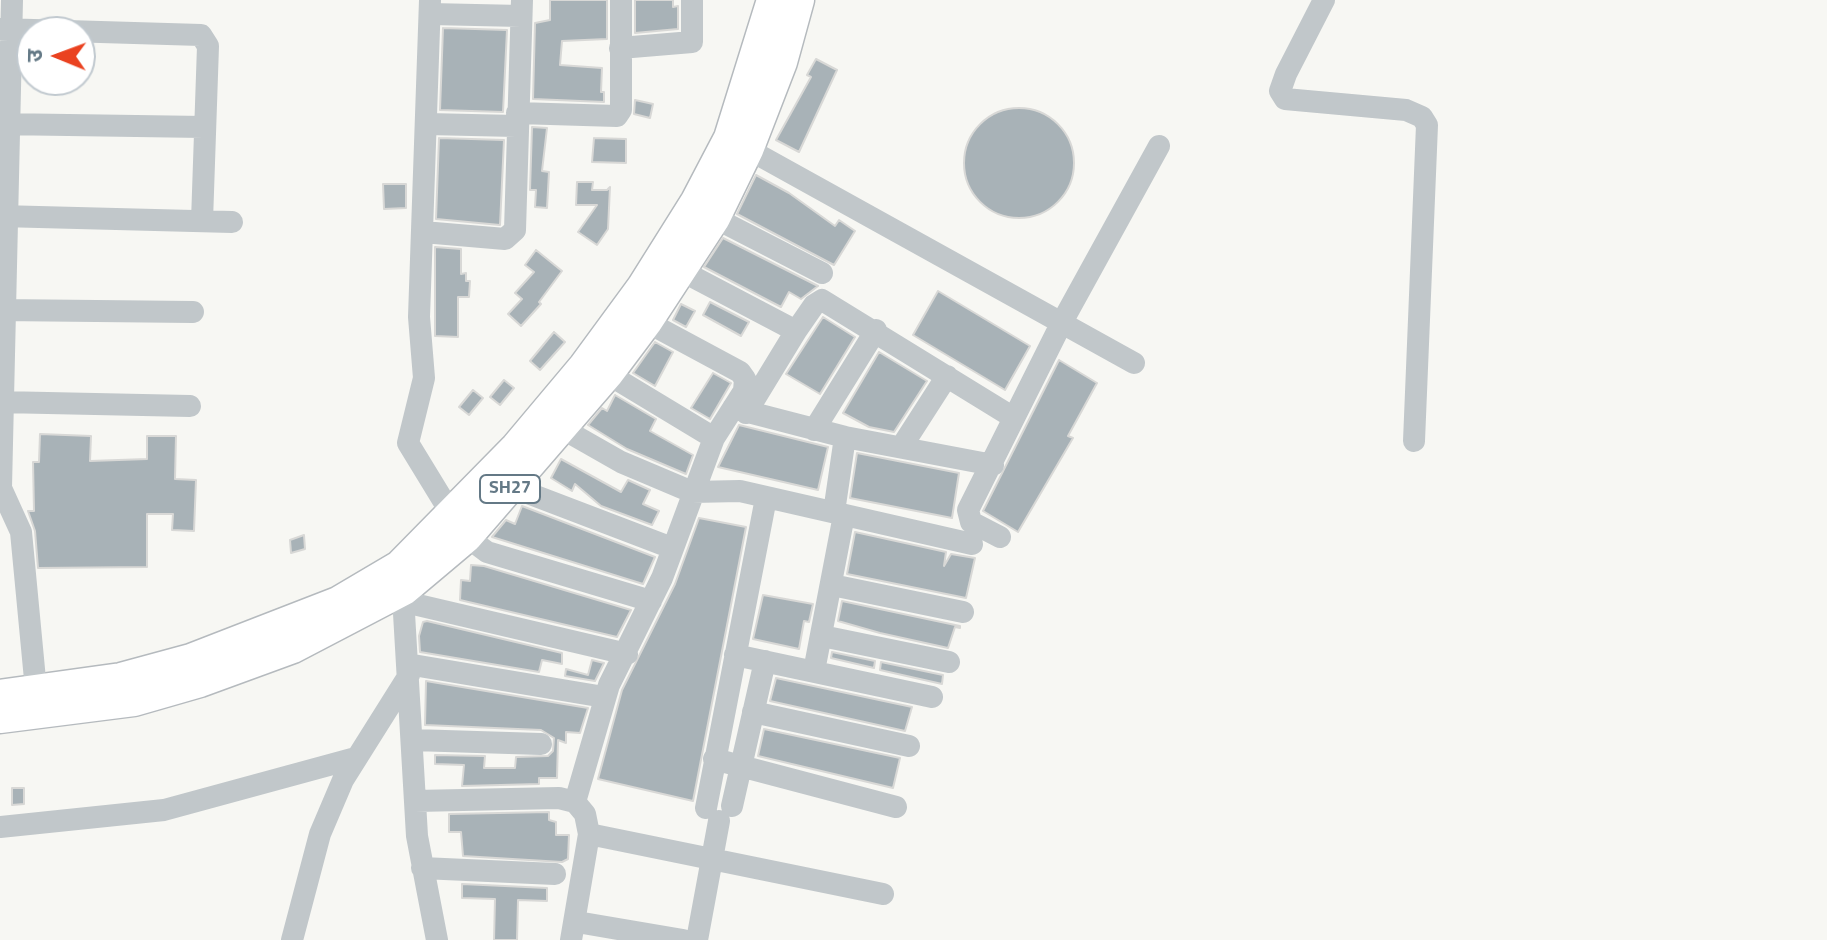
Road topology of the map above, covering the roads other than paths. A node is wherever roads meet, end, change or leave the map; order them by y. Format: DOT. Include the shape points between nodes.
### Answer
graph roads {
  1 [pos="12,0"];
  2 [pos="621,0"];
  3 [pos="692,0"];
  4 [pos="772,0"];
  5 [pos="799,0"];
  6 [pos="1324,0"];
  7 [pos="430,7"];
  8 [pos="522,8"];
  9 [pos="6,29"];
  10 [pos="620,48"];
  11 [pos="517,119"];
  12 [pos="5,124"];
  13 [pos="427,124"];
  14 [pos="204,127"];
  15 [pos="738,144"];
  16 [pos="1159,146"];
  17 [pos="4,216"];
  18 [pos="715,218"];
  19 [pos="202,221"];
  20 [pos="232,222"];
  21 [pos="423,232"];
  22 [pos="680,270"];
  23 [pos="822,273"];
  24 [pos="3,310"];
  25 [pos="193,312"];
  26 [pos="647,322"];
  27 [pos="1061,324"];
  28 [pos="876,330"];
  29 [pos="796,331"];
  30 [pos="1134,363"];
  31 [pos="608,374"];
  32 [pos="947,376"];
  33 [pos="2,402"];
  34 [pos="190,406"];
  35 [pos="739,411"];
  36 [pos="1014,418"];
  37 [pos="563,429"];
  38 [pos="814,430"];
  39 [pos="845,437"];
  40 [pos="714,438"];
  41 [pos="1414,441"];
  42 [pos="902,446"];
  43 [pos="993,465"];
  44 [pos="1,479"];
  45 [pos="512,487"];
  46 [pos="692,492"];
  47 [pos="766,498"];
  48 [pos="839,513"];
  49 [pos="459,526"];
  50 [pos="1000,537"];
  51 [pos="972,544"];
  52 [pos="672,548"];
  53 [pos="832,585"];
  54 [pos="403,586"];
  55 [pos="651,601"];
  56 [pos="963,612"];
  57 [pos="822,636"];
  58 [pos="627,654"];
  59 [pos="735,655"];
  60 [pos="765,661"];
  61 [pos="949,662"];
  62 [pos="408,670"];
  63 [pos="814,671"];
  64 [pos="36,690"];
  65 [pos="0,695"];
  66 [pos="604,697"];
  67 [pos="932,697"];
  68 [pos="753,712"];
  69 [pos="0,718"];
  70 [pos="413,740"];
  71 [pos="541,744"];
  72 [pos="909,746"];
  73 [pos="355,758"];
  74 [pos="714,759"];
  75 [pos="740,766"];
  76 [pos="415,801"];
  77 [pos="575,802"];
  78 [pos="896,807"];
  79 [pos="719,812"];
  80 [pos="0,827"];
  81 [pos="589,834"];
  82 [pos="713,859"];
  83 [pos="422,868"];
  84 [pos="555,874"];
  85 [pos="883,894"];
  86 [pos="574,931"];
  87 [pos="292,940"];
  88 [pos="437,940"];
  89 [pos="683,940"];
  90 [pos="697,940"];
  1 -- 9 [label="street"];
  2 -- 10 [label="street"];
  3 -- 10 [label="street" via="692,42"];
  4 -- 15 [label="main road, SH27"];
  5 -- 15 [label="main road, SH27" via="782,62"];
  6 -- 41 [label="street" via="1286,74 1280,91 1285,99 1406,110 1427,125"];
  7 -- 8 [label="street"];
  7 -- 13 [label="street"];
  8 -- 11 [label="street"];
  9 -- 12 [label="street"];
  9 -- 14 [label="street" via="201,35 208,46"];
  10 -- 11 [label="street" via="617,116"];
  11 -- 13 [label="street"];
  11 -- 21 [label="street" via="516,221 511,236"];
  12 -- 14 [label="street"];
  12 -- 17 [label="street"];
  13 -- 21 [label="street"];
  14 -- 19 [label="street"];
  15 -- 18 [label="main road, SH27"];
  15 -- 27 [label="street"];
  15 -- 49 [label="main road, SH27" via="642,287"];
  16 -- 27 [label="street"];
  17 -- 19 [label="street"];
  17 -- 24 [label="street"];
  18 -- 22 [label="main road, SH27"];
  18 -- 23 [label="street"];
  19 -- 20 [label="street"];
  21 -- 49 [label="street" via="419,317 424,378 408,443"];
  22 -- 26 [label="main road, SH27"];
  22 -- 29 [label="street"];
  24 -- 25 [label="street"];
  24 -- 33 [label="street"];
  26 -- 31 [label="main road, SH27"];
  26 -- 35 [label="street" via="740,372 745,379"];
  27 -- 30 [label="street"];
  27 -- 36 [label="street"];
  28 -- 29 [label="street" via="822,300"];
  28 -- 32 [label="street"];
  28 -- 38 [label="street"];
  29 -- 35 [label="street"];
  31 -- 37 [label="main road, SH27"];
  31 -- 40 [label="street"];
  32 -- 36 [label="street"];
  32 -- 42 [label="street"];
  33 -- 34 [label="street"];
  33 -- 44 [label="street"];
  35 -- 38 [label="street"];
  35 -- 40 [label="street"];
  36 -- 43 [label="street"];
  37 -- 45 [label="main road, SH27"];
  37 -- 46 [label="street" via="621,462"];
  38 -- 39 [label="street"];
  39 -- 42 [label="street"];
  39 -- 48 [label="street"];
  40 -- 46 [label="street"];
  42 -- 43 [label="street"];
  43 -- 50 [label="street" via="967,515"];
  44 -- 64 [label="street" via="21,532"];
  45 -- 49 [label="main road, SH27"];
  45 -- 52 [label="street"];
  46 -- 47 [label="street" via="740,491"];
  46 -- 52 [label="street"];
  47 -- 48 [label="street"];
  47 -- 59 [label="street"];
  48 -- 51 [label="street"];
  48 -- 53 [label="street"];
  49 -- 54 [label="main road, SH27"];
  49 -- 55 [label="street" via="487,552"];
  52 -- 55 [label="street"];
  53 -- 56 [label="street"];
  53 -- 57 [label="street"];
  54 -- 58 [label="street"];
  54 -- 62 [label="street"];
  54 -- 64 [label="main road, SH27" via="338,602 191,659 121,678"];
  54 -- 69 [label="main road, SH27" via="293,648 200,682 134,701"];
  55 -- 58 [label="street"];
  57 -- 61 [label="street"];
  57 -- 63 [label="street"];
  58 -- 66 [label="street"];
  59 -- 60 [label="street"];
  59 -- 74 [label="street"];
  60 -- 63 [label="street"];
  60 -- 68 [label="street"];
  62 -- 66 [label="street"];
  62 -- 70 [label="street"];
  62 -- 73 [label="street"];
  63 -- 67 [label="street"];
  64 -- 65 [label="main road, SH27"];
  66 -- 77 [label="street"];
  68 -- 72 [label="street"];
  68 -- 75 [label="street"];
  70 -- 71 [label="street"];
  70 -- 76 [label="street"];
  73 -- 80 [label="street" via="164,810"];
  73 -- 87 [label="street" via="320,834"];
  74 -- 75 [label="street"];
  74 -- 79 [label="street"];
  75 -- 78 [label="street"];
  75 -- 79 [label="street"];
  76 -- 77 [label="street"];
  76 -- 83 [label="street"];
  77 -- 81 [label="street" via="585,814"];
  79 -- 82 [label="street"];
  81 -- 82 [label="street"];
  81 -- 86 [label="street"];
  82 -- 85 [label="street"];
  82 -- 90 [label="street"];
  83 -- 84 [label="street"];
  83 -- 88 [label="street"];
  86 -- 89 [label="street"];
}
